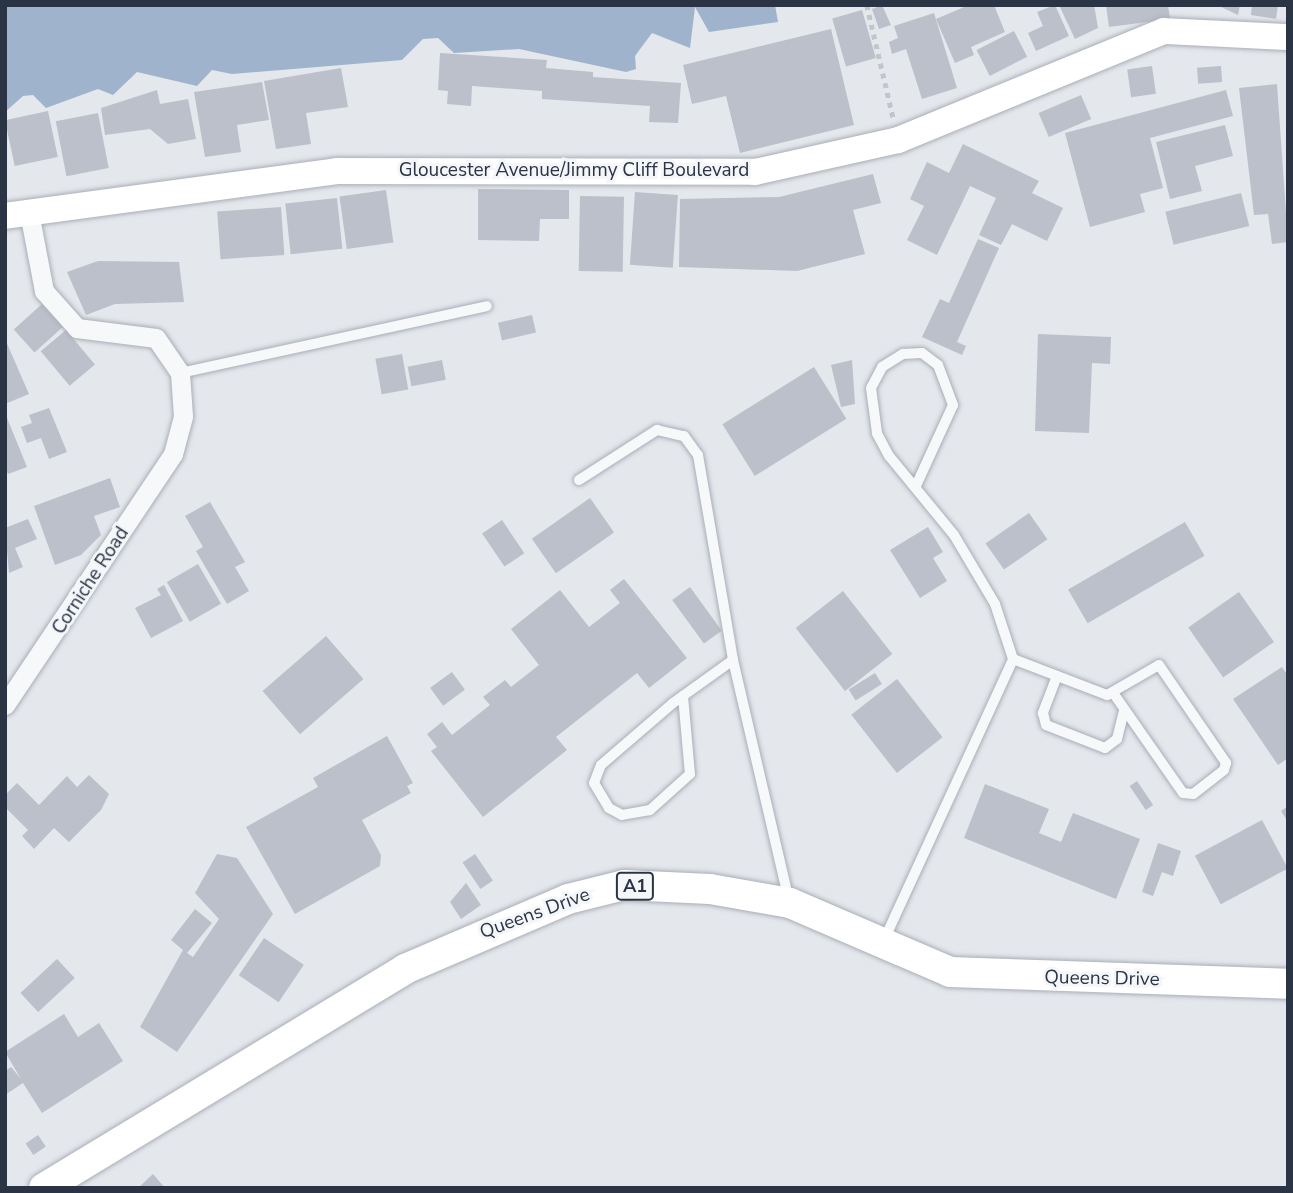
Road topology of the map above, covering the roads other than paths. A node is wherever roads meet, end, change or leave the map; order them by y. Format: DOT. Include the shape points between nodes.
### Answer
graph roads {
  1 [pos="1288,37"];
  2 [pos="17,214"];
  3 [pos="487,306"];
  4 [pos="180,373"];
  5 [pos="579,480"];
  6 [pos="916,486"];
  7 [pos="1013,659"];
  8 [pos="733,660"];
  9 [pos="1057,676"];
  10 [pos="1114,694"];
  11 [pos="684,696"];
  12 [pos="5,705"];
  13 [pos="1124,710"];
  14 [pos="790,903"];
  15 [pos="881,946"];
  16 [pos="1288,984"];
  17 [pos="44,1188"];
  1 -- 2 [label="main road, Gloucester Avenue/Jimmy Cliff Boulevard" via="1164,31 898,141 755,172 337,171"];
  2 -- 4 [label="street" via="44,291 77,328 156,338"];
  3 -- 4 [label="lane"];
  4 -- 12 [label="street, Corniche Road" via="183,416 173,454"];
  5 -- 8 [label="lane" via="657,430 684,436 698,455"];
  6 -- 6 [label="lane" via="953,405 938,365 922,353 902,354 882,367 870,388 877,433"];
  6 -- 7 [label="lane" via="995,604"];
  7 -- 9 [label="lane"];
  7 -- 15 [label="lane"];
  8 -- 11 [label="lane"];
  8 -- 14 [label="lane"];
  9 -- 10 [label="lane"];
  9 -- 13 [label="lane" via="1043,713 1046,725 1105,748 1117,739"];
  10 -- 13 [label="lane"];
  10 -- 13 [label="lane" via="1152,666 1166,668 1226,763 1224,770 1193,794 1183,793"];
  11 -- 11 [label="lane" via="601,765 594,783 610,808 622,815 650,810 690,774"];
  14 -- 15 [label="main road, Queens Drive / A1"];
  14 -- 17 [label="main road, Queens Drive / A1" via="710,889 624,885 557,903 405,969"];
  15 -- 16 [label="main road, Queens Drive / A1" via="950,972"];
}
